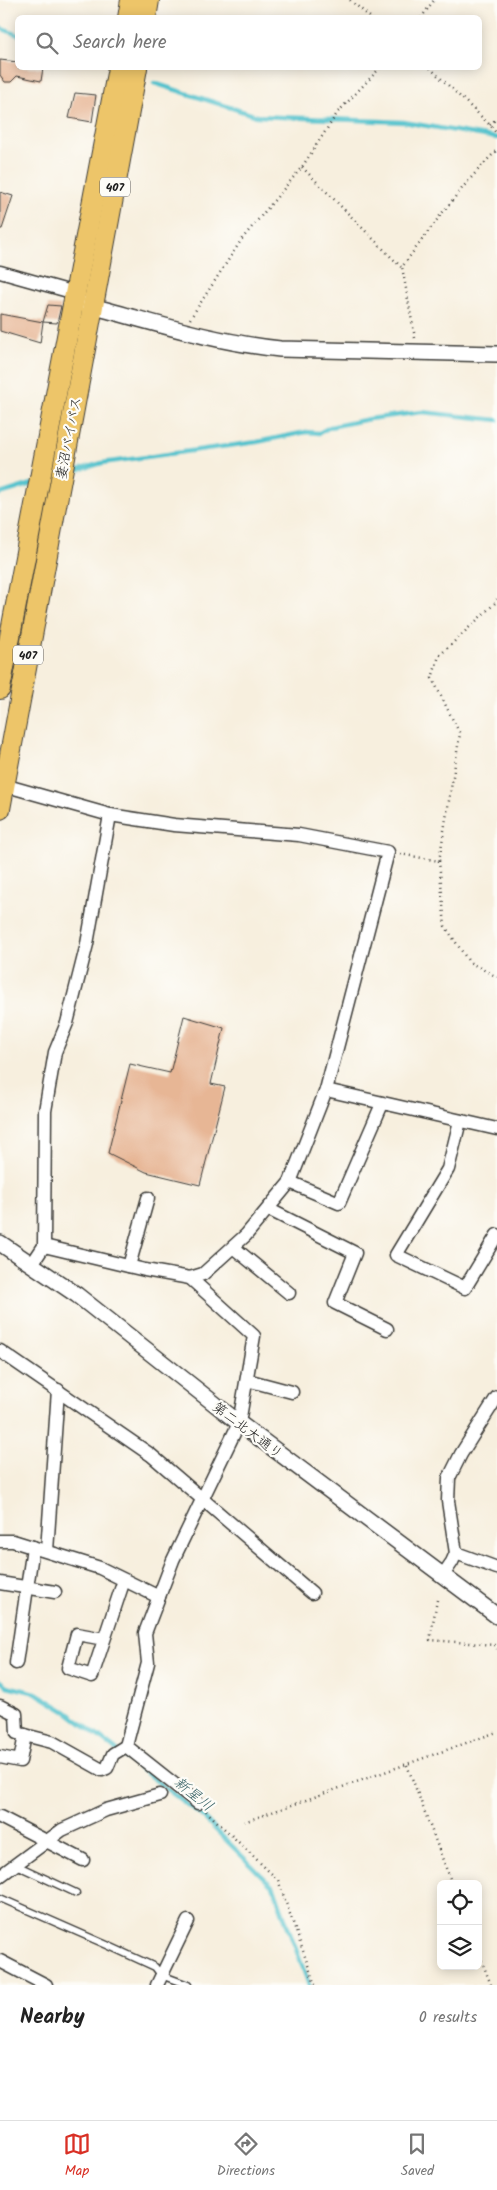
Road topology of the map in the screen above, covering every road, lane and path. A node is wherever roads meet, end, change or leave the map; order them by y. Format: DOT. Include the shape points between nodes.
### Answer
graph roads {
  1 [pos="131,0"];
  2 [pos="149,0"];
  3 [pos="350,0"];
  4 [pos="434,0"];
  5 [pos="128,15"];
  6 [pos="146,15"];
  7 [pos="368,15"];
  8 [pos="423,15"];
  9 [pos="118,70"];
  10 [pos="137,70"];
  11 [pos="378,70"];
  12 [pos="432,70"];
  13 [pos="497,118"];
  14 [pos="490,125"];
  15 [pos="497,134"];
  16 [pos="497,150"];
  17 [pos="302,167"];
  18 [pos="402,267"];
  19 [pos="0,272"];
  20 [pos="84,304"];
  21 [pos="183,332"];
  22 [pos="418,353"];
  23 [pos="497,354"];
  24 [pos="497,599"];
  25 [pos="0,689"];
  26 [pos="2,785"];
  27 [pos="0,809"];
  28 [pos="110,814"];
  29 [pos="388,852"];
  30 [pos="439,861"];
  31 [pos="497,977"];
  32 [pos="326,1090"];
  33 [pos="382,1104"];
  34 [pos="460,1121"];
  35 [pos="497,1129"];
  36 [pos="290,1182"];
  37 [pos="148,1198"];
  38 [pos="268,1209"];
  39 [pos="497,1235"];
  40 [pos="0,1243"];
  41 [pos="44,1246"];
  42 [pos="232,1247"];
  43 [pos="32,1264"];
  44 [pos="129,1266"];
  45 [pos="190,1278"];
  46 [pos="289,1293"];
  47 [pos="387,1329"];
  48 [pos="0,1351"];
  49 [pos="247,1380"];
  50 [pos="58,1390"];
  51 [pos="292,1392"];
  52 [pos="497,1397"];
  53 [pos="239,1423"];
  54 [pos="203,1499"];
  55 [pos="0,1541"];
  56 [pos="33,1547"];
  57 [pos="47,1551"];
  58 [pos="456,1553"];
  59 [pos="497,1568"];
  60 [pos="443,1575"];
  61 [pos="124,1580"];
  62 [pos="0,1583"];
  63 [pos="27,1587"];
  64 [pos="55,1592"];
  65 [pos="312,1593"];
  66 [pos="159,1598"];
  67 [pos="437,1600"];
  68 [pos="497,1616"];
  69 [pos="104,1639"];
  70 [pos="497,1649"];
  71 [pos="16,1663"];
  72 [pos="0,1706"];
  73 [pos="497,1732"];
  74 [pos="25,1735"];
  75 [pos="125,1746"];
  76 [pos="0,1757"];
  77 [pos="407,1765"];
  78 [pos="160,1795"];
  79 [pos="198,1804"];
  80 [pos="0,1817"];
  81 [pos="244,1822"];
  82 [pos="47,1842"];
  83 [pos="83,1860"];
  84 [pos="16,1865"];
  85 [pos="0,1876"];
  86 [pos="450,1880"];
  87 [pos="76,1892"];
  88 [pos="0,1898"];
  89 [pos="188,1921"];
  90 [pos="0,1961"];
  91 [pos="482,1962"];
  92 [pos="159,1980"];
  93 [pos="46,1985"];
  94 [pos="188,1985"];
  95 [pos="315,1985"];
  96 [pos="491,1985"];
  1 -- 5 [label="highway"];
  2 -- 6 [label="highway"];
  3 -- 7 [label="path"];
  4 -- 8 [label="path"];
  9 -- 20 [label="highway, 妻沼バイパス / 407"];
  10 -- 20 [label="highway, 妻沼バイパス / 407"];
  11 -- 17 [label="path" via="337,114"];
  12 -- 14 [label="path"];
  13 -- 14 [label="path"];
  14 -- 15 [label="path"];
  16 -- 18 [label="path" via="444,209"];
  17 -- 18 [label="path"];
  17 -- 21 [label="path" via="242,239"];
  18 -- 22 [label="path"];
  19 -- 20 [label="street" via="68,291"];
  20 -- 21 [label="street"];
  20 -- 25 [label="highway, 妻沼バイパス / 407" via="59,382"];
  20 -- 26 [label="highway, 妻沼バイパス / 407" via="79,378"];
  21 -- 22 [label="street" via="280,349"];
  22 -- 23 [label="street"];
  24 -- 30 [label="path" via="439,656 432,678 460,734"];
  26 -- 27 [label="highway, 妻沼バイパス / 407"];
  26 -- 28 [label="street"];
  28 -- 29 [label="street" via="174,825 300,835"];
  28 -- 41 [label="street" via="88,944 67,1023 55,1052 45,1111"];
  29 -- 30 [label="path"];
  29 -- 32 [label="street"];
  30 -- 31 [label="path" via="445,926 469,962"];
  32 -- 33 [label="street"];
  32 -- 36 [label="street"];
  33 -- 34 [label="street"];
  33 -- 36 [label="street" via="339,1203"];
  34 -- 35 [label="street"];
  34 -- 39 [label="street" via="448,1169 396,1255 465,1288"];
  36 -- 38 [label="street"];
  37 -- 44 [label="street"];
  38 -- 42 [label="street"];
  38 -- 47 [label="street" via="355,1253 335,1303"];
  40 -- 43 [label="street, 第二北大通り"];
  41 -- 43 [label="street"];
  41 -- 44 [label="street"];
  42 -- 45 [label="street" via="203,1274"];
  42 -- 46 [label="street"];
  43 -- 53 [label="street, 第二北大通り" via="77,1295"];
  44 -- 45 [label="street"];
  45 -- 49 [label="street" via="254,1336"];
  48 -- 50 [label="street"];
  49 -- 51 [label="street"];
  49 -- 53 [label="street"];
  50 -- 54 [label="street" via="151,1455"];
  50 -- 57 [label="street"];
  52 -- 58 [label="street" via="449,1478 448,1501"];
  53 -- 54 [label="street"];
  53 -- 60 [label="street, 第二北大通り"];
  54 -- 65 [label="street"];
  54 -- 66 [label="street" via="173,1560"];
  55 -- 56 [label="street"];
  56 -- 57 [label="street"];
  56 -- 63 [label="street"];
  57 -- 61 [label="street" via="100,1568"];
  58 -- 59 [label="street"];
  58 -- 60 [label="street"];
  60 -- 68 [label="street, 第二北大通り"];
  61 -- 66 [label="street"];
  61 -- 69 [label="street"];
  62 -- 63 [label="street"];
  63 -- 64 [label="street"];
  63 -- 71 [label="street"];
  66 -- 75 [label="street" via="145,1633 148,1663"];
  67 -- 70 [label="path" via="430,1640 495,1645"];
  72 -- 74 [label="street" via="16,1714 17,1733"];
  73 -- 77 [label="path"];
  74 -- 75 [label="street" via="52,1742 102,1770 107,1768 113,1754"];
  74 -- 76 [label="street" via="20,1761"];
  75 -- 79 [label="street"];
  77 -- 81 [label="path"];
  77 -- 86 [label="path"];
  78 -- 82 [label="street" via="106,1810 62,1830"];
  79 -- 95 [label="path" via="278,1880"];
  80 -- 82 [label="street"];
  82 -- 83 [label="street"];
  82 -- 84 [label="street"];
  84 -- 85 [label="street"];
  84 -- 87 [label="lane"];
  88 -- 92 [label="lane" via="155,1967"];
  89 -- 92 [label="street"];
  90 -- 93 [label="street"];
  91 -- 96 [label="path"];
  92 -- 94 [label="lane"];
}
